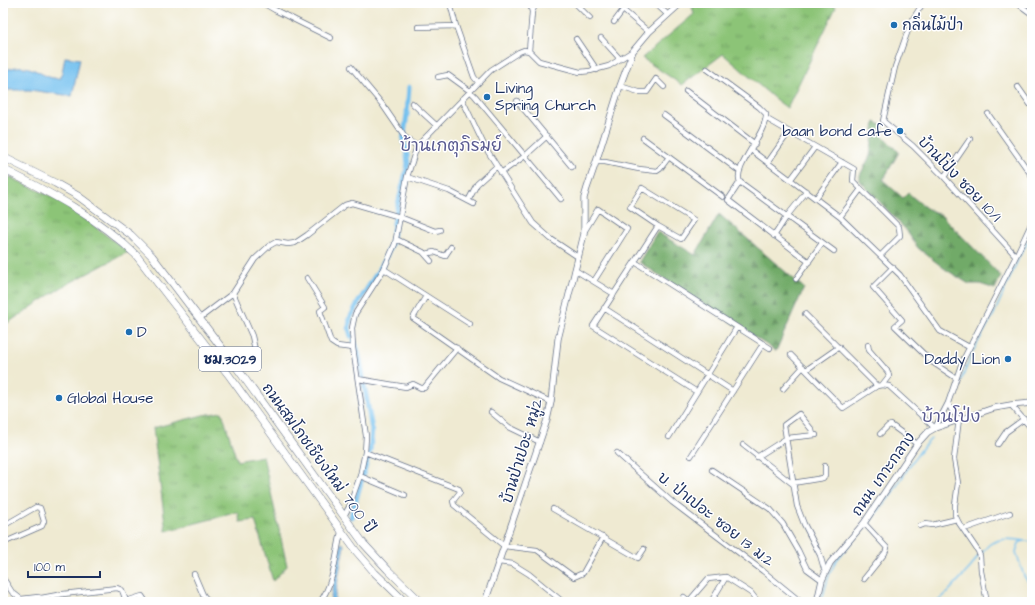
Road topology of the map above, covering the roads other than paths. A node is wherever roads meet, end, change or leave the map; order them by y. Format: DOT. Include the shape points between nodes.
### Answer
graph roads {
  1 [pos="263,3"];
  2 [pos="450,3"];
  3 [pos="530,3"];
  4 [pos="536,3"];
  5 [pos="575,3"];
  6 [pos="655,3"];
  7 [pos="681,3"];
  8 [pos="923,3"];
  9 [pos="1017,3"];
  10 [pos="532,12"];
  11 [pos="1032,14"];
  12 [pos="668,15"];
  13 [pos="590,18"];
  14 [pos="614,22"];
  15 [pos="456,26"];
  16 [pos="418,27"];
  17 [pos="649,32"];
  18 [pos="331,38"];
  19 [pos="601,38"];
  20 [pos="576,39"];
  21 [pos="529,51"];
  22 [pos="634,52"];
  23 [pos="620,59"];
  24 [pos="351,67"];
  25 [pos="706,69"];
  26 [pos="597,70"];
  27 [pos="438,77"];
  28 [pos="478,82"];
  29 [pos="620,86"];
  30 [pos="664,87"];
  31 [pos="1018,87"];
  32 [pos="470,91"];
  33 [pos="686,91"];
  34 [pos="462,99"];
  35 [pos="517,101"];
  36 [pos="412,102"];
  37 [pos="1032,107"];
  38 [pos="988,114"];
  39 [pos="664,115"];
  40 [pos="767,119"];
  41 [pos="437,126"];
  42 [pos="789,132"];
  43 [pos="547,136"];
  44 [pos="642,138"];
  45 [pos="970,139"];
  46 [pos="755,144"];
  47 [pos="417,146"];
  48 [pos="815,147"];
  49 [pos="752,150"];
  50 [pos="525,156"];
  51 [pos="3,157"];
  52 [pos="669,157"];
  53 [pos="596,162"];
  54 [pos="768,162"];
  55 [pos="842,162"];
  56 [pos="497,166"];
  57 [pos="572,166"];
  58 [pos="3,169"];
  59 [pos="739,171"];
  60 [pos="501,173"];
  61 [pos="1032,176"];
  62 [pos="407,177"];
  63 [pos="944,177"];
  64 [pos="791,179"];
  65 [pos="740,182"];
  66 [pos="860,189"];
  67 [pos="806,191"];
  68 [pos="724,197"];
  69 [pos="816,198"];
  70 [pos="561,199"];
  71 [pos="468,201"];
  72 [pos="474,204"];
  73 [pos="787,216"];
  74 [pos="400,217"];
  75 [pos="840,217"];
  76 [pos="1032,222"];
  77 [pos="658,226"];
  78 [pos="440,230"];
  79 [pos="584,232"];
  80 [pos="774,236"];
  81 [pos="396,238"];
  82 [pos="822,243"];
  83 [pos="451,247"];
  84 [pos="834,251"];
  85 [pos="425,254"];
  86 [pos="881,255"];
  87 [pos="1016,256"];
  88 [pos="578,257"];
  89 [pos="431,262"];
  90 [pos="635,262"];
  91 [pos="809,262"];
  92 [pos="893,267"];
  93 [pos="384,269"];
  94 [pos="576,270"];
  95 [pos="307,278"];
  96 [pos="796,279"];
  97 [pos="594,281"];
  98 [pos="233,293"];
  99 [pos="614,294"];
  100 [pos="426,296"];
  101 [pos="604,308"];
  102 [pos="805,314"];
  103 [pos="200,318"];
  104 [pos="470,324"];
  105 [pos="737,327"];
  106 [pos="763,344"];
  107 [pos="868,345"];
  108 [pos="969,347"];
  109 [pos="354,348"];
  110 [pos="458,348"];
  111 [pos="770,348"];
  112 [pos="839,348"];
  113 [pos="255,350"];
  114 [pos="791,355"];
  115 [pos="805,368"];
  116 [pos="708,375"];
  117 [pos="956,378"];
  118 [pos="358,379"];
  119 [pos="882,385"];
  120 [pos="877,386"];
  121 [pos="783,389"];
  122 [pos="733,391"];
  123 [pos="697,392"];
  124 [pos="551,402"];
  125 [pos="948,403"];
  126 [pos="1032,403"];
  127 [pos="1011,405"];
  128 [pos="491,412"];
  129 [pos="960,419"];
  130 [pos="1024,419"];
  131 [pos="935,428"];
  132 [pos="1032,429"];
  133 [pos="880,434"];
  134 [pos="669,437"];
  135 [pos="787,438"];
  136 [pos="540,442"];
  137 [pos="917,444"];
  138 [pos="998,444"];
  139 [pos="743,445"];
  140 [pos="365,452"];
  141 [pos="617,453"];
  142 [pos="691,456"];
  143 [pos="757,457"];
  144 [pos="824,466"];
  145 [pos="712,470"];
  146 [pos="360,476"];
  147 [pos="794,484"];
  148 [pos="405,495"];
  149 [pos="554,509"];
  150 [pos="1010,513"];
  151 [pos="344,516"];
  152 [pos="957,519"];
  153 [pos="866,524"];
  154 [pos="3,526"];
  155 [pos="920,526"];
  156 [pos="964,529"];
  157 [pos="342,532"];
  158 [pos="604,537"];
  159 [pos="3,543"];
  160 [pos="504,546"];
  161 [pos="644,549"];
  162 [pos="499,562"];
  163 [pos="825,572"];
  164 [pos="194,574"];
  165 [pos="726,577"];
  166 [pos="3,578"];
  167 [pos="864,579"];
  168 [pos="822,580"];
  169 [pos="7,585"];
  170 [pos="3,589"];
  171 [pos="684,597"];
  172 [pos="42,600"];
  173 [pos="146,602"];
  174 [pos="210,602"];
  175 [pos="320,602"];
  176 [pos="405,602"];
  177 [pos="421,602"];
  178 [pos="485,602"];
  179 [pos="563,602"];
  180 [pos="711,602"];
  181 [pos="758,602"];
  182 [pos="801,602"];
  183 [pos="817,602"];
  184 [pos="987,602"];
  1 -- 18 [label="street"];
  2 -- 15 [label="street"];
  3 -- 10 [label="street"];
  4 -- 10 [label="street"];
  5 -- 13 [label="street"];
  6 -- 12 [label="street"];
  7 -- 12 [label="street, บ้านป่าเปอะ หมู่2"];
  8 -- 63 [label="street, บ้านโป่ง ซอย 10/1" via="911,22 895,67 883,121"];
  9 -- 11 [label="street"];
  10 -- 21 [label="street"];
  12 -- 17 [label="street, บ้านป่าเปอะ หมู่2"];
  14 -- 17 [label="street" via="623,10"];
  15 -- 16 [label="street"];
  15 -- 28 [label="street"];
  17 -- 22 [label="street, บ้านป่าเปอะ หมู่2"];
  19 -- 23 [label="street"];
  20 -- 26 [label="street"];
  21 -- 26 [label="street" via="539,61 580,72"];
  21 -- 28 [label="street" via="524,50 507,59"];
  22 -- 23 [label="street"];
  22 -- 29 [label="street, บ้านป่าเปอะ หมู่2"];
  23 -- 26 [label="street"];
  24 -- 47 [label="street" via="382,104 406,139"];
  25 -- 40 [label="street" via="764,111"];
  27 -- 32 [label="street" via="448,75"];
  28 -- 32 [label="street"];
  29 -- 30 [label="street" via="647,92 656,79"];
  29 -- 53 [label="street, บ้านป่าเปอะ หมู่2"];
  31 -- 37 [label="street"];
  32 -- 34 [label="street"];
  32 -- 50 [label="street"];
  33 -- 46 [label="street"];
  34 -- 41 [label="street"];
  34 -- 56 [label="street"];
  35 -- 43 [label="street"];
  36 -- 41 [label="street"];
  38 -- 61 [label="street"];
  39 -- 59 [label="street"];
  40 -- 42 [label="street"];
  40 -- 46 [label="street"];
  41 -- 47 [label="street"];
  42 -- 48 [label="street"];
  42 -- 54 [label="street"];
  43 -- 50 [label="street"];
  43 -- 57 [label="street"];
  44 -- 52 [label="street"];
  45 -- 63 [label="street"];
  46 -- 49 [label="street"];
  47 -- 62 [label="street"];
  48 -- 55 [label="street"];
  48 -- 64 [label="street"];
  49 -- 54 [label="street"];
  49 -- 59 [label="street"];
  50 -- 60 [label="street"];
  50 -- 70 [label="street"];
  51 -- 103 [label="main road, ถนนสมโภชเชียงใหม่ 700 ปี / ชม.3029" via="78,196 131,234 152,256"];
  52 -- 53 [label="street" via="657,171"];
  52 -- 68 [label="street"];
  53 -- 79 [label="street, บ้านป่าเปอะ หมู่2" via="584,198"];
  54 -- 64 [label="street"];
  55 -- 66 [label="street" via="854,169 853,181"];
  55 -- 69 [label="street"];
  56 -- 60 [label="street"];
  56 -- 71 [label="street" via="477,184"];
  58 -- 157 [label="main road, ถนนสมโภชเชียงใหม่ 700 ปี / ชม.3029" via="73,206 136,255 228,374"];
  59 -- 65 [label="street"];
  60 -- 88 [label="street" via="533,223"];
  62 -- 71 [label="street" via="449,191"];
  62 -- 74 [label="street"];
  63 -- 87 [label="street, บ้านโป่ง ซอย 10/1"];
  64 -- 67 [label="street"];
  65 -- 73 [label="street"];
  65 -- 80 [label="street" via="728,200"];
  66 -- 75 [label="street"];
  66 -- 86 [label="street" via="900,227 900,236"];
  67 -- 69 [label="street"];
  67 -- 73 [label="street"];
  69 -- 75 [label="street"];
  71 -- 72 [label="street"];
  73 -- 80 [label="street"];
  73 -- 82 [label="street"];
  74 -- 78 [label="street" via="435,231"];
  74 -- 81 [label="street"];
  74 -- 98 [label="street" via="352,203 345,205 295,243 276,242 268,246 255,259"];
  75 -- 86 [label="street"];
  76 -- 87 [label="street"];
  77 -- 77 [label="street" via="681,239 694,220 642,188 630,207"];
  77 -- 90 [label="street"];
  79 -- 88 [label="street, บ้านป่าเปอะ หมู่2"];
  79 -- 97 [label="street" via="598,209 627,229"];
  80 -- 91 [label="street"];
  81 -- 85 [label="street"];
  81 -- 93 [label="street"];
  82 -- 84 [label="street"];
  82 -- 91 [label="street"];
  83 -- 85 [label="street" via="445,256 434,252"];
  85 -- 89 [label="street"];
  86 -- 92 [label="street"];
  87 -- 108 [label="street"];
  88 -- 94 [label="street, บ้านป่าเปอะ หมู่2"];
  90 -- 99 [label="street"];
  90 -- 105 [label="street"];
  91 -- 96 [label="street"];
  92 -- 108 [label="street" via="940,332"];
  92 -- 117 [label="street" via="873,288 902,320 895,326 932,362"];
  93 -- 100 [label="street"];
  93 -- 109 [label="street" via="355,314 352,328"];
  94 -- 97 [label="street"];
  94 -- 124 [label="street, บ้านป่าเปอะ หมู่2" via="558,339"];
  95 -- 109 [label="street" via="325,307 320,311 329,339 337,346"];
  97 -- 99 [label="street"];
  98 -- 103 [label="street"];
  98 -- 113 [label="street"];
  99 -- 101 [label="street"];
  100 -- 104 [label="street"];
  100 -- 110 [label="street" via="414,318"];
  101 -- 116 [label="street"];
  101 -- 123 [label="street" via="593,326"];
  102 -- 112 [label="street"];
  103 -- 151 [label="main road, ถนนสมโภชเชียงใหม่ 700 ปี / ชม.3029"];
  105 -- 106 [label="street"];
  105 -- 116 [label="street"];
  106 -- 111 [label="street"];
  106 -- 122 [label="street"];
  107 -- 119 [label="street" via="869,350 888,372 889,376"];
  108 -- 117 [label="street"];
  109 -- 118 [label="street"];
  110 -- 118 [label="street" via="424,388 414,384 406,387"];
  110 -- 124 [label="street" via="499,378"];
  112 -- 115 [label="street"];
  112 -- 120 [label="street"];
  114 -- 115 [label="street"];
  115 -- 120 [label="street" via="843,408"];
  115 -- 121 [label="street"];
  116 -- 122 [label="street"];
  116 -- 123 [label="street"];
  117 -- 125 [label="street"];
  118 -- 140 [label="street" via="366,436"];
  119 -- 120 [label="street"];
  119 -- 131 [label="street" via="889,386"];
  122 -- 142 [label="street"];
  123 -- 134 [label="street"];
  124 -- 136 [label="street, บ้านป่าเปอะ หมู่2"];
  125 -- 129 [label="street"];
  125 -- 131 [label="street"];
  126 -- 127 [label="street, ถนน เกาะกลาง"];
  127 -- 129 [label="street, ถนน เกาะกลาง"];
  127 -- 130 [label="street"];
  128 -- 136 [label="street" via="509,427"];
  129 -- 131 [label="street, ถนน เกาะกลาง"];
  129 -- 152 [label="street" via="954,459 958,483 954,511"];
  130 -- 132 [label="street"];
  130 -- 138 [label="street" via="1006,432"];
  131 -- 137 [label="street, ถนน เกาะกลาง"];
  133 -- 137 [label="street" via="891,426"];
  135 -- 135 [label="street" via="784,425 799,414 814,435"];
  135 -- 143 [label="street"];
  135 -- 147 [label="street"];
  136 -- 160 [label="street, บ้านป่าเปอะ หมู่2"];
  137 -- 153 [label="street, ถนน เกาะกลาง"];
  139 -- 143 [label="street"];
  140 -- 146 [label="street"];
  140 -- 160 [label="street" via="459,489 460,492 453,501 454,505"];
  141 -- 182 [label="street, บ. ป่าเปอะ ซอย 13 ม.2" via="672,502"];
  143 -- 147 [label="street"];
  144 -- 147 [label="street" via="824,478"];
  145 -- 168 [label="street" via="770,509 783,524 806,568"];
  146 -- 148 [label="street"];
  146 -- 151 [label="street"];
  147 -- 163 [label="street" via="797,506 820,555"];
  149 -- 158 [label="street"];
  150 -- 156 [label="street"];
  151 -- 177 [label="main road, ถนนสมโภชเชียงใหม่ 700 ปี / ชม.3029" via="364,544"];
  152 -- 155 [label="street"];
  152 -- 156 [label="street"];
  153 -- 163 [label="street, ถนน เกาะกลาง" via="830,563"];
  153 -- 167 [label="street" via="887,550"];
  154 -- 159 [label="street" via="36,506 40,508 44,521 42,526"];
  156 -- 184 [label="street" via="980,556"];
  157 -- 175 [label="street" via="329,586"];
  157 -- 176 [label="main road, ถนนสมโภชเชียงใหม่ 700 ปี / ชม.3029" via="375,573"];
  158 -- 160 [label="street" via="583,573 574,577 537,550"];
  158 -- 161 [label="street" via="638,558"];
  160 -- 162 [label="street, บ้านป่าเปอะ หมู่2"];
  162 -- 178 [label="street, บ้านป่าเปอะ หมู่2"];
  162 -- 179 [label="street" via="513,564"];
  163 -- 168 [label="street, ถนน เกาะกลาง"];
  164 -- 174 [label="street" via="203,595"];
  165 -- 171 [label="street" via="708,579 689,601"];
  165 -- 180 [label="street"];
  165 -- 181 [label="street" via="751,593"];
  166 -- 169 [label="street"];
  168 -- 183 [label="street, ถนน เกาะกลาง"];
  169 -- 170 [label="street"];
  169 -- 172 [label="street" via="21,599 35,597"];
  172 -- 173 [label="street" via="63,594 117,588 122,590 126,601 142,596"];
}
